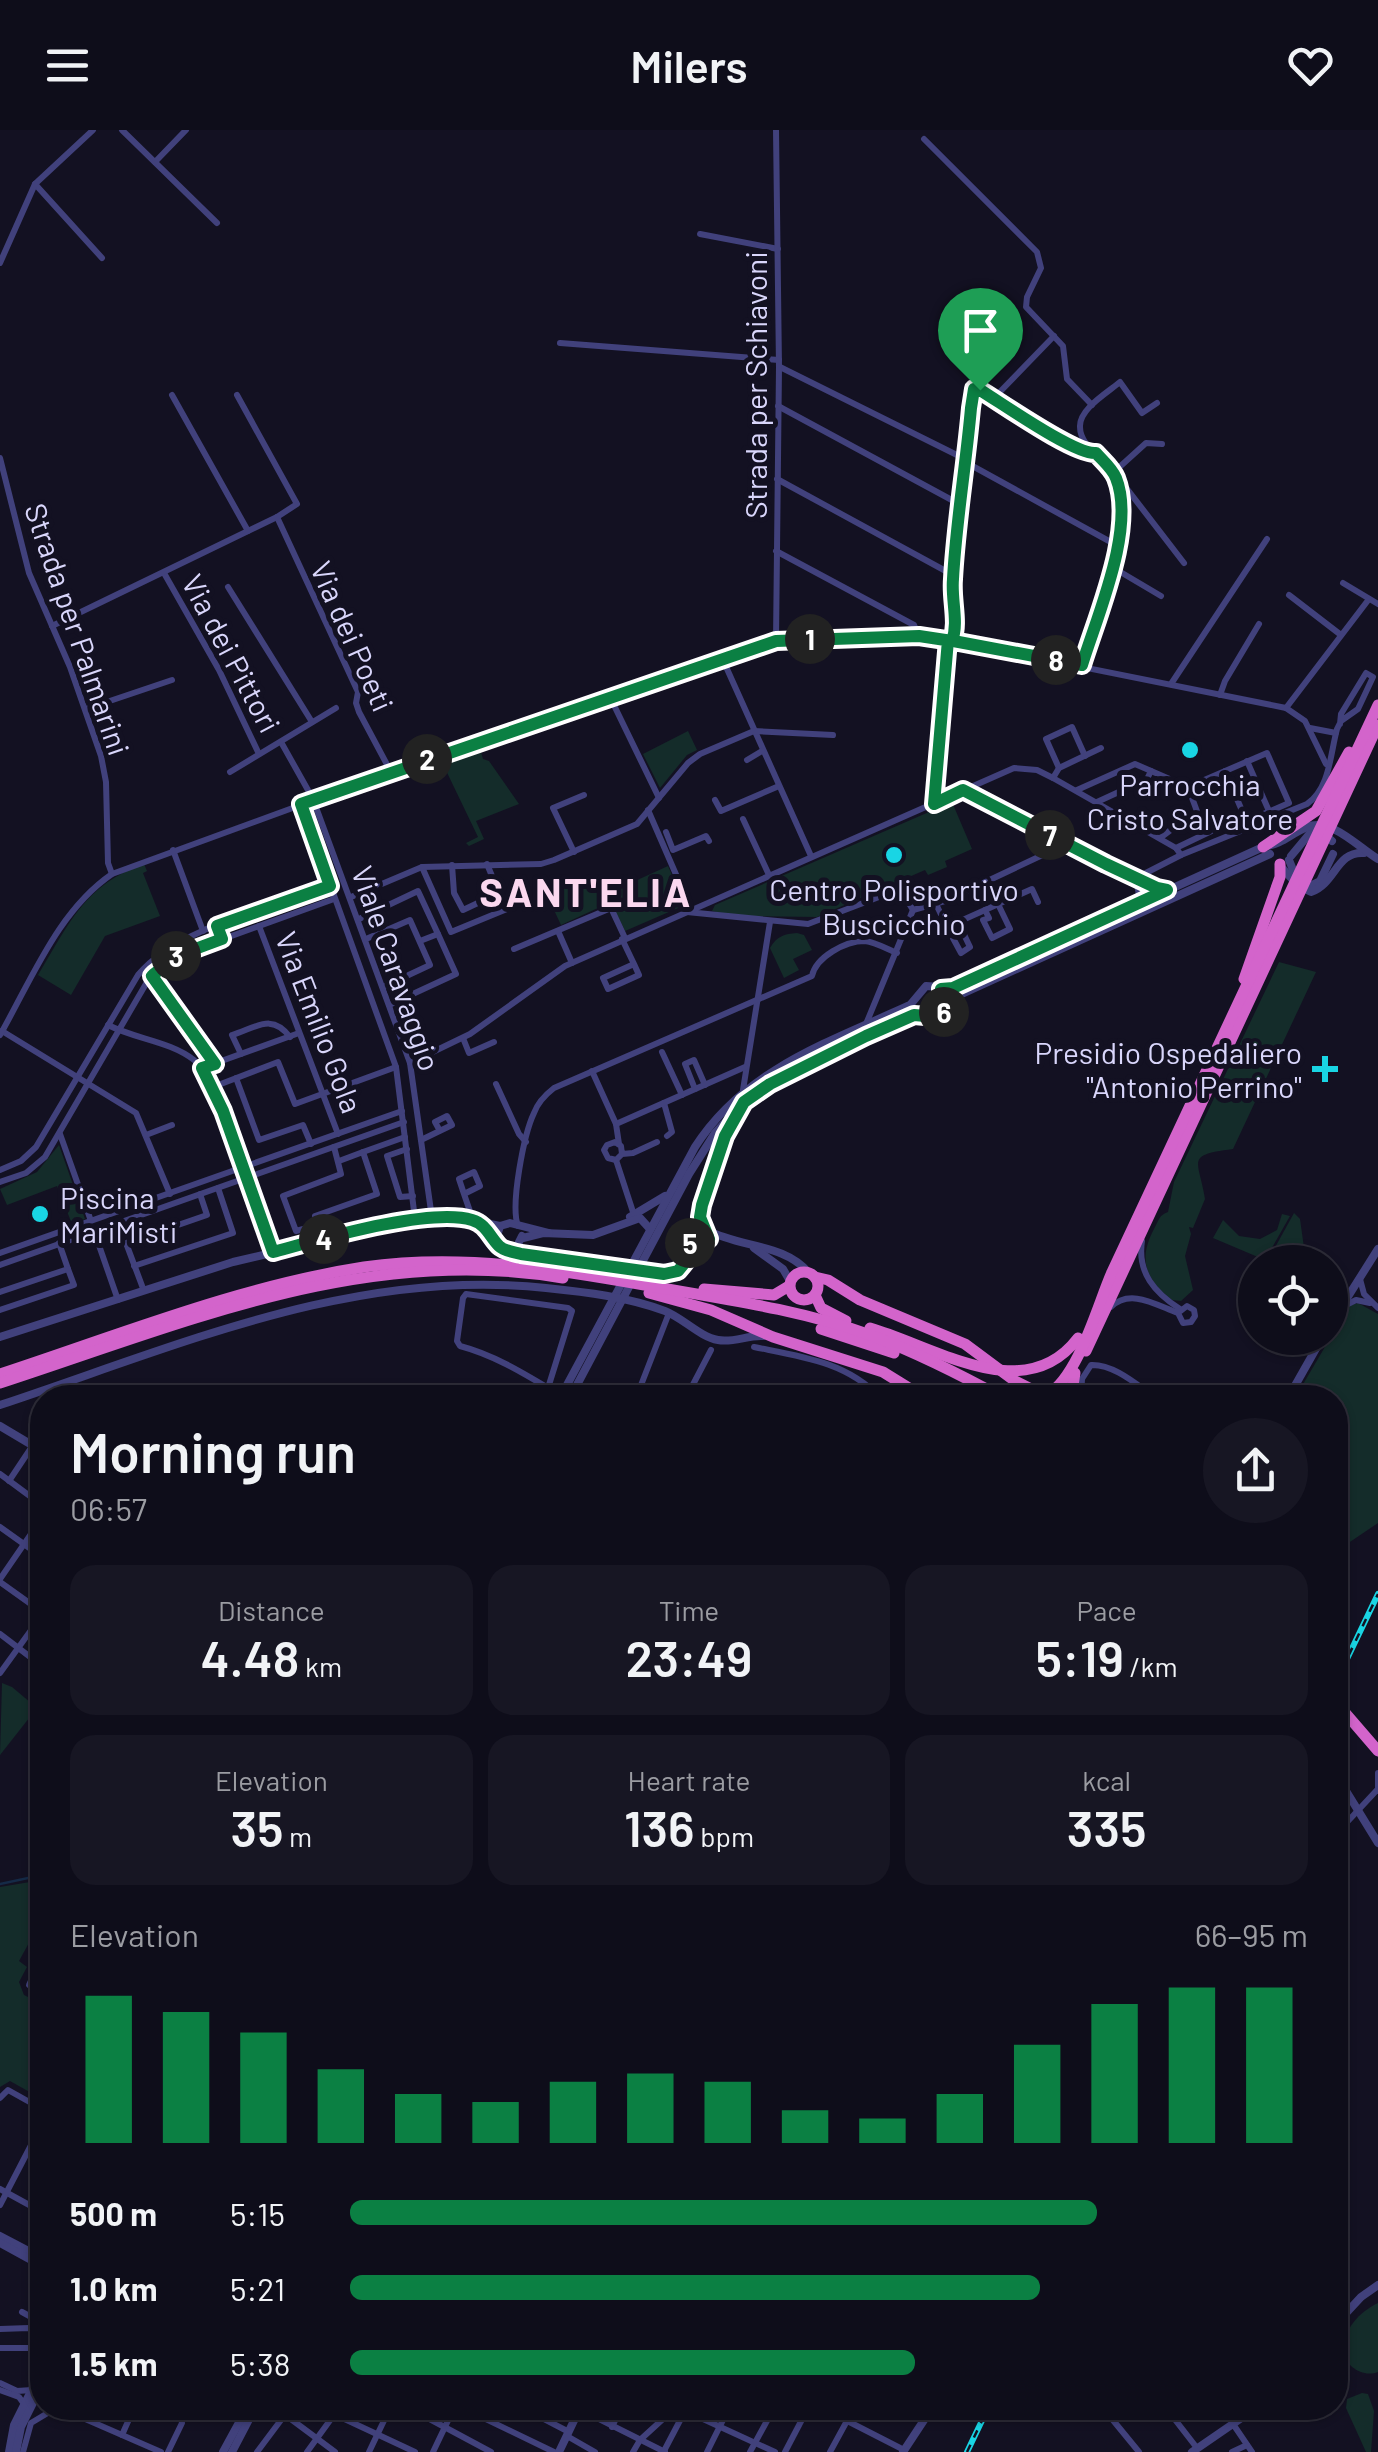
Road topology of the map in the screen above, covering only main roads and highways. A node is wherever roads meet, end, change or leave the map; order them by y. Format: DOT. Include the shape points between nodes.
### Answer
graph roads {
  1 [pos="1377,708"];
  2 [pos="1378,725"];
  3 [pos="1338,802"];
  4 [pos="1292,903"];
  5 [pos="1225,1036"];
  6 [pos="812,1275"];
  7 [pos="790,1284"];
  8 [pos="704,1289"];
  9 [pos="650,1290"];
  10 [pos="843,1292"];
  11 [pos="816,1294"];
  12 [pos="1100,1299"];
  13 [pos="846,1321"];
  14 [pos="874,1329"];
  15 [pos="0,1374"];
  16 [pos="959,1374"];
  17 [pos="1015,1376"];
  18 [pos="0,1383"];
  19 [pos="904,1385"];
  20 [pos="968,1385"];
  21 [pos="975,1385"];
  22 [pos="1017,1385"];
  23 [pos="1028,1385"];
  24 [pos="1057,1385"];
  25 [pos="1072,1385"];
  26 [pos="1348,1716"];
  27 [pos="1348,1727"];
  28 [pos="1378,1751"];
  29 [pos="1378,1762"];
  1 -- 3 [label="highway"];
  1 -- 5 [label="highway" via="1324,801 1279,849 1280,877"];
  2 -- 3 [label="highway"];
  3 -- 4 [label="highway"];
  4 -- 5 [label="highway"];
  4 -- 25 [label="highway"];
  5 -- 12 [label="highway"];
  6 -- 7 [label="highway" via="796,1274"];
  6 -- 10 [label="highway"];
  6 -- 11 [label="highway"];
  7 -- 8 [label="highway" via="774,1295"];
  7 -- 11 [label="highway" via="799,1300"];
  8 -- 9 [label="highway"];
  8 -- 13 [label="highway"];
  9 -- 15 [label="highway" via="508,1262 368,1266 258,1290"];
  9 -- 16 [label="highway" via="840,1326"];
  9 -- 18 [label="highway" via="515,1272 371,1274 260,1299"];
  9 -- 19 [label="highway"];
  9 -- 20 [label="highway" via="803,1323"];
  10 -- 11 [label="highway"];
  10 -- 17 [label="highway" via="965,1344"];
  11 -- 13 [label="highway" via="822,1308"];
  12 -- 17 [label="highway" via="1065,1353"];
  12 -- 24 [label="highway" via="1068,1375"];
  13 -- 14 [label="highway"];
  14 -- 16 [label="highway"];
  14 -- 17 [label="highway"];
  16 -- 21 [label="highway"];
  17 -- 22 [label="highway"];
  17 -- 23 [label="highway"];
  26 -- 28 [label="highway"];
  27 -- 29 [label="highway"];
}
